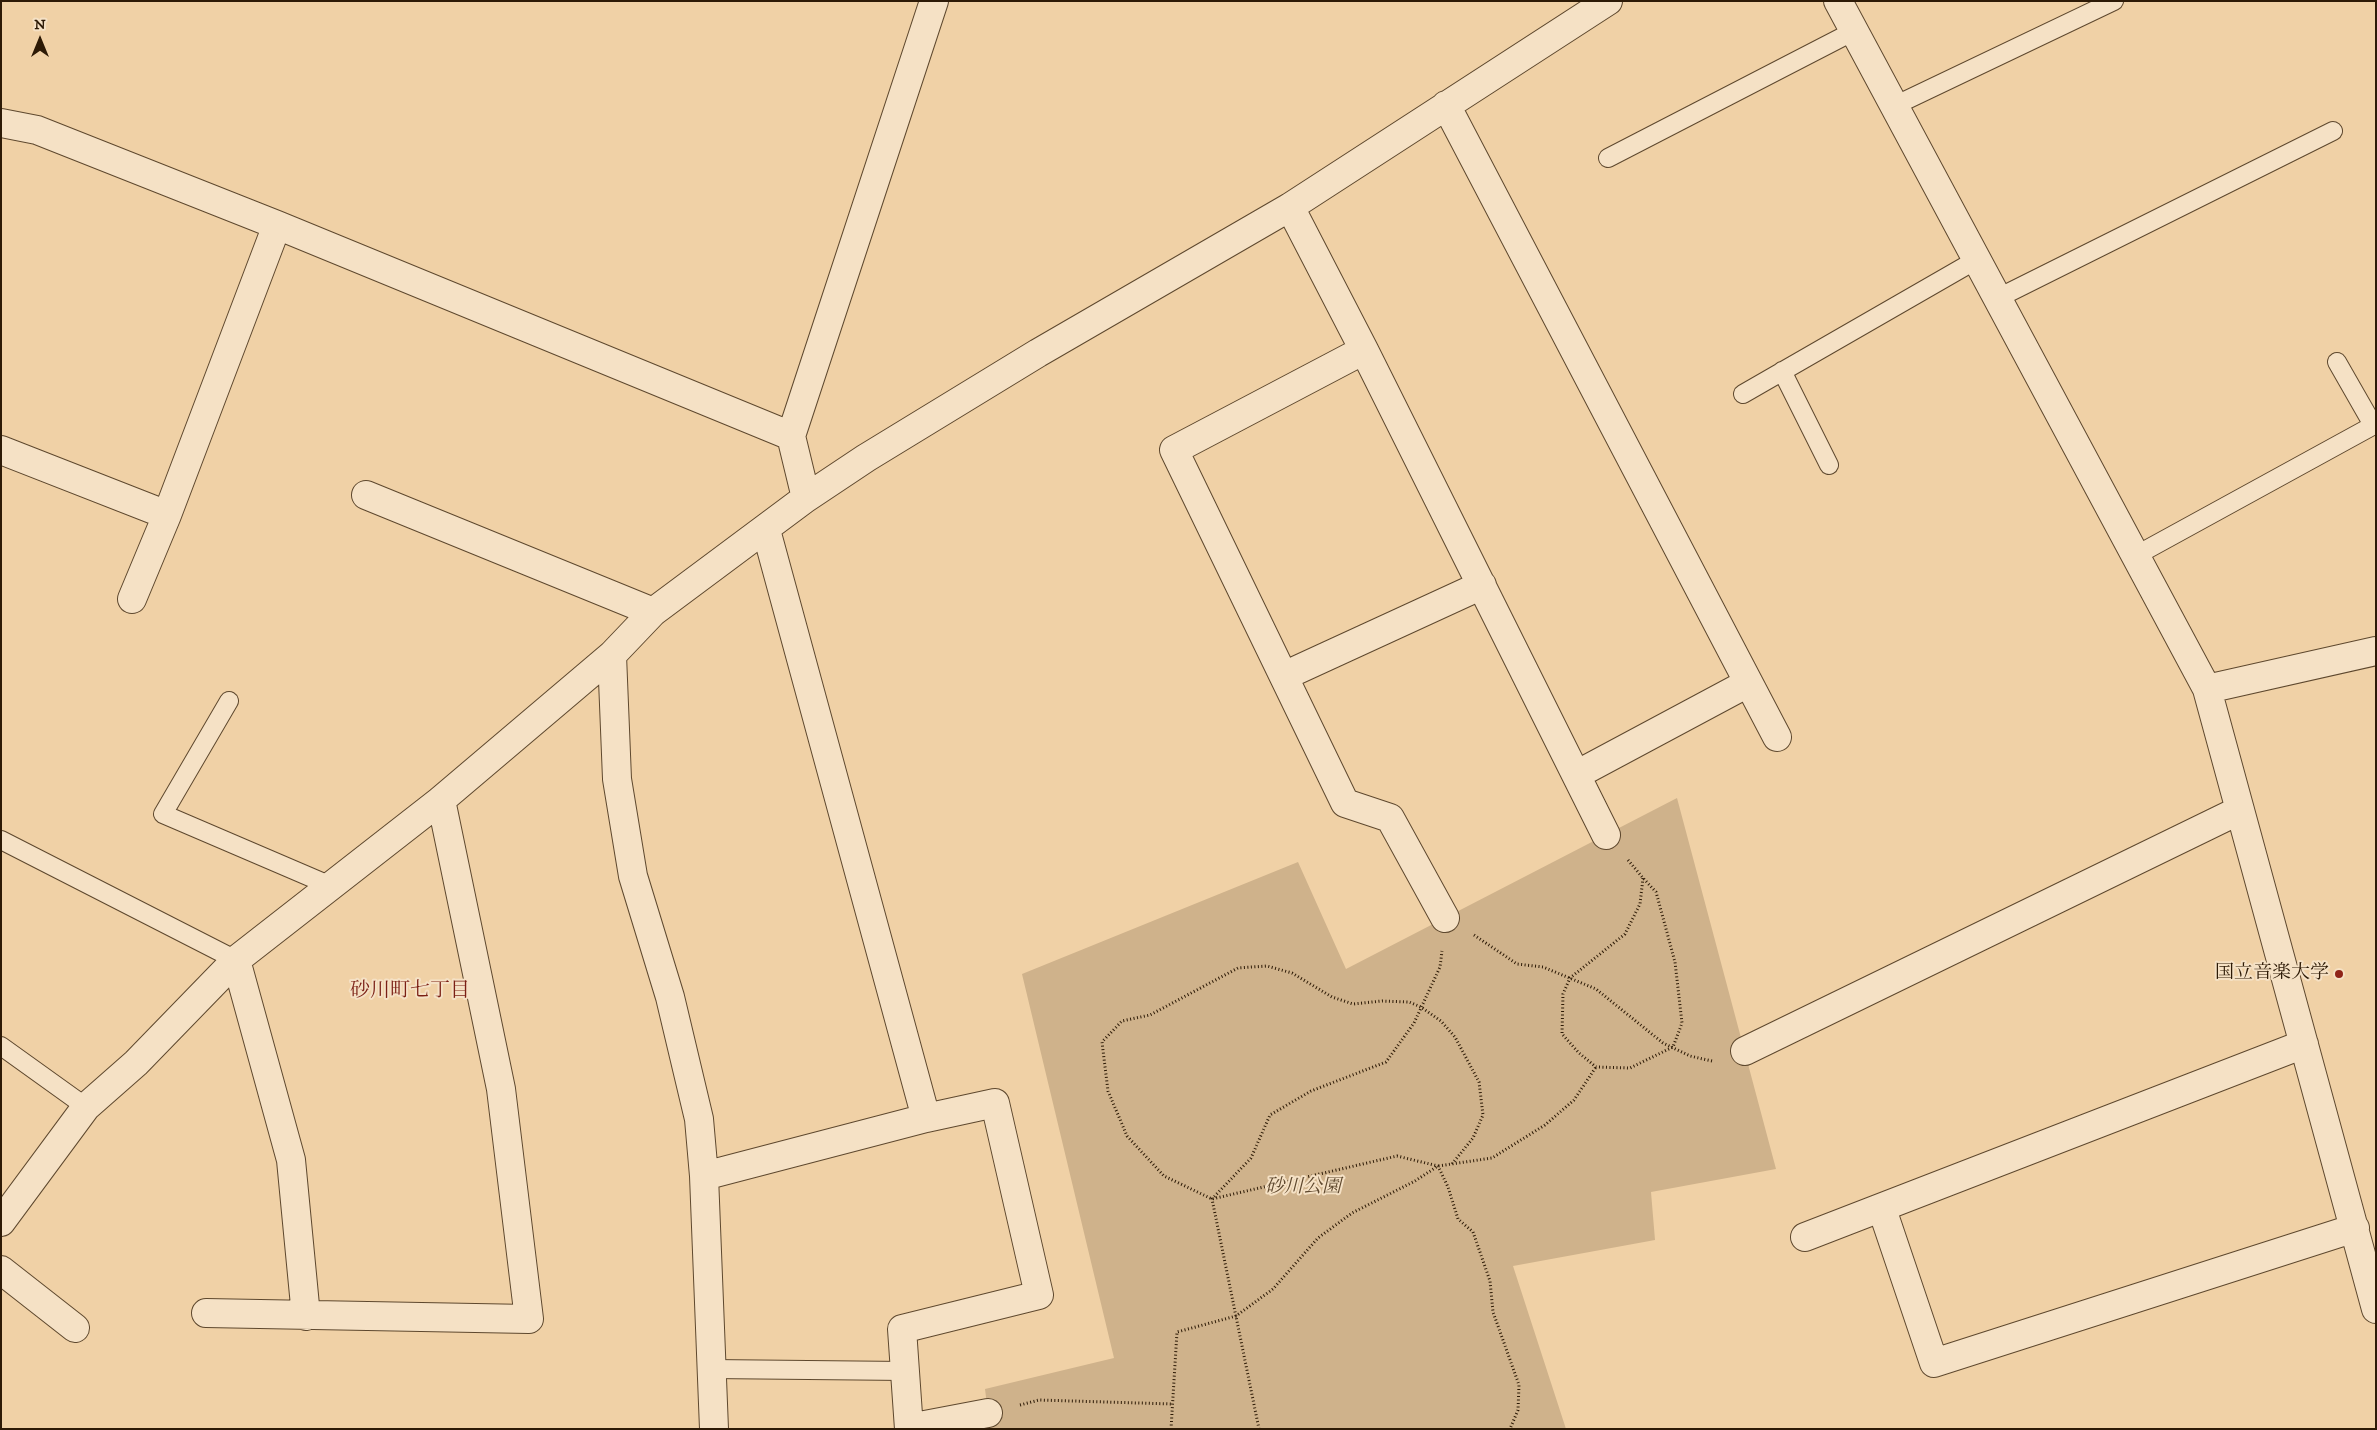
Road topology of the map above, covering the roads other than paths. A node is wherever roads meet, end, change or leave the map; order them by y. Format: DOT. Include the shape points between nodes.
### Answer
graph roads {
  1 [pos="934,1"];
  2 [pos="1608,1"];
  3 [pos="1838,1"];
  4 [pos="2114,1"];
  5 [pos="1854,31"];
  6 [pos="1446,105"];
  7 [pos="1894,106"];
  8 [pos="1,123"];
  9 [pos="2333,131"];
  10 [pos="1608,158"];
  11 [pos="1290,207"];
  12 [pos="277,225"];
  13 [pos="1976,260"];
  14 [pos="1998,298"];
  15 [pos="1364,350"];
  16 [pos="2337,362"];
  17 [pos="1782,371"];
  18 [pos="1743,394"];
  19 [pos="2374,424"];
  20 [pos="791,436"];
  21 [pos="1,450"];
  22 [pos="1829,465"];
  23 [pos="366,495"];
  24 [pos="806,498"];
  25 [pos="167,514"];
  26 [pos="766,530"];
  27 [pos="2135,556"];
  28 [pos="1482,585"];
  29 [pos="132,599"];
  30 [pos="654,612"];
  31 [pos="2376,651"];
  32 [pos="612,656"];
  33 [pos="1284,676"];
  34 [pos="1748,683"];
  35 [pos="2207,689"];
  36 [pos="229,701"];
  37 [pos="1777,737"];
  38 [pos="1576,775"];
  39 [pos="441,800"];
  40 [pos="2240,810"];
  41 [pos="1606,836"];
  42 [pos="1,840"];
  43 [pos="331,886"];
  44 [pos="1445,918"];
  45 [pos="236,960"];
  46 [pos="2304,1044"];
  47 [pos="1,1046"];
  48 [pos="1745,1051"];
  49 [pos="86,1107"];
  50 [pos="926,1118"];
  51 [pos="704,1176"];
  52 [pos="1882,1209"];
  53 [pos="1,1222"];
  54 [pos="2355,1228"];
  55 [pos="1805,1237"];
  56 [pos="1,1270"];
  57 [pos="2376,1309"];
  58 [pos="206,1313"];
  59 [pos="306,1316"];
  60 [pos="75,1328"];
  61 [pos="711,1369"];
  62 [pos="905,1371"];
  63 [pos="988,1413"];
  64 [pos="909,1428"];
  65 [pos="714,1429"];
  1 -- 20 [label="street"];
  2 -- 6 [label="street"];
  3 -- 5 [label="street"];
  4 -- 7 [label="lane"];
  5 -- 7 [label="street"];
  5 -- 10 [label="lane"];
  6 -- 11 [label="street"];
  6 -- 34 [label="street"];
  7 -- 13 [label="street"];
  8 -- 12 [label="street" via="37,130"];
  9 -- 14 [label="lane"];
  11 -- 15 [label="street"];
  11 -- 24 [label="street" via="1038,353"];
  12 -- 20 [label="street"];
  12 -- 25 [label="street"];
  13 -- 14 [label="street"];
  13 -- 17 [label="lane"];
  14 -- 27 [label="street"];
  15 -- 28 [label="street"];
  15 -- 33 [label="street" via="1174,450"];
  16 -- 19 [label="lane"];
  17 -- 18 [label="lane"];
  17 -- 22 [label="lane"];
  19 -- 27 [label="lane"];
  20 -- 24 [label="street"];
  21 -- 25 [label="street"];
  23 -- 30 [label="street"];
  24 -- 26 [label="street"];
  25 -- 29 [label="street"];
  26 -- 30 [label="street"];
  26 -- 50 [label="street"];
  27 -- 35 [label="street"];
  28 -- 33 [label="street"];
  28 -- 38 [label="street"];
  30 -- 32 [label="street"];
  31 -- 35 [label="street"];
  32 -- 39 [label="street"];
  32 -- 51 [label="street" via="617,778 633,876 670,997 699,1119"];
  33 -- 44 [label="street" via="1345,803 1390,818"];
  34 -- 37 [label="street"];
  34 -- 38 [label="street"];
  35 -- 40 [label="street"];
  36 -- 43 [label="lane" via="163,814"];
  38 -- 41 [label="street"];
  39 -- 43 [label="street"];
  39 -- 59 [label="street" via="501,1089 529,1319"];
  40 -- 46 [label="street"];
  40 -- 48 [label="street"];
  42 -- 45 [label="lane"];
  43 -- 45 [label="street"];
  45 -- 49 [label="street" via="136,1063"];
  45 -- 59 [label="street" via="291,1160"];
  46 -- 52 [label="street"];
  46 -- 54 [label="street"];
  47 -- 49 [label="lane"];
  49 -- 53 [label="street"];
  50 -- 51 [label="street"];
  50 -- 62 [label="street" via="995,1103 1039,1295 902,1329"];
  51 -- 61 [label="street"];
  52 -- 54 [label="street" via="1934,1363"];
  52 -- 55 [label="street"];
  54 -- 57 [label="street"];
  56 -- 60 [label="street"];
  58 -- 59 [label="street"];
  61 -- 62 [label="lane"];
  61 -- 65 [label="street"];
  62 -- 64 [label="street"];
  63 -- 64 [label="street"];
}
